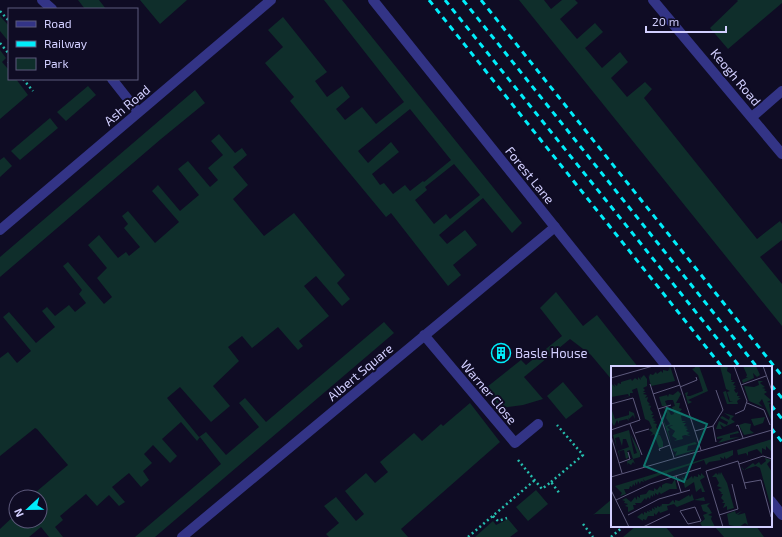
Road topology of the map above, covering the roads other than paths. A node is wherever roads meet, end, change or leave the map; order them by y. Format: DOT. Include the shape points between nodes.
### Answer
graph roads {
  1 [pos="42,0"];
  2 [pos="271,0"];
  3 [pos="373,0"];
  4 [pos="654,0"];
  5 [pos="51,8"];
  6 [pos="113,80"];
  7 [pos="782,91"];
  8 [pos="138,112"];
  9 [pos="752,117"];
  10 [pos="782,154"];
  11 [pos="555,227"];
  12 [pos="0,230"];
  13 [pos="424,335"];
  14 [pos="666,366"];
  15 [pos="538,424"];
  16 [pos="772,501"];
  17 [pos="782,515"];
  18 [pos="182,537"];
  1 -- 5 [label="street"];
  2 -- 8 [label="street, Ash Road"];
  3 -- 11 [label="street, Forest Lane"];
  4 -- 9 [label="street, Keogh Road"];
  6 -- 8 [label="street"];
  7 -- 9 [label="street"];
  8 -- 12 [label="street, Ash Road"];
  9 -- 10 [label="street, Keogh Road"];
  11 -- 13 [label="street, Albert Square"];
  11 -- 14 [label="street, Forest Lane"];
  13 -- 15 [label="street, Warner Close" via="515,443"];
  13 -- 18 [label="street, Albert Square"];
  16 -- 17 [label="street"];
}
